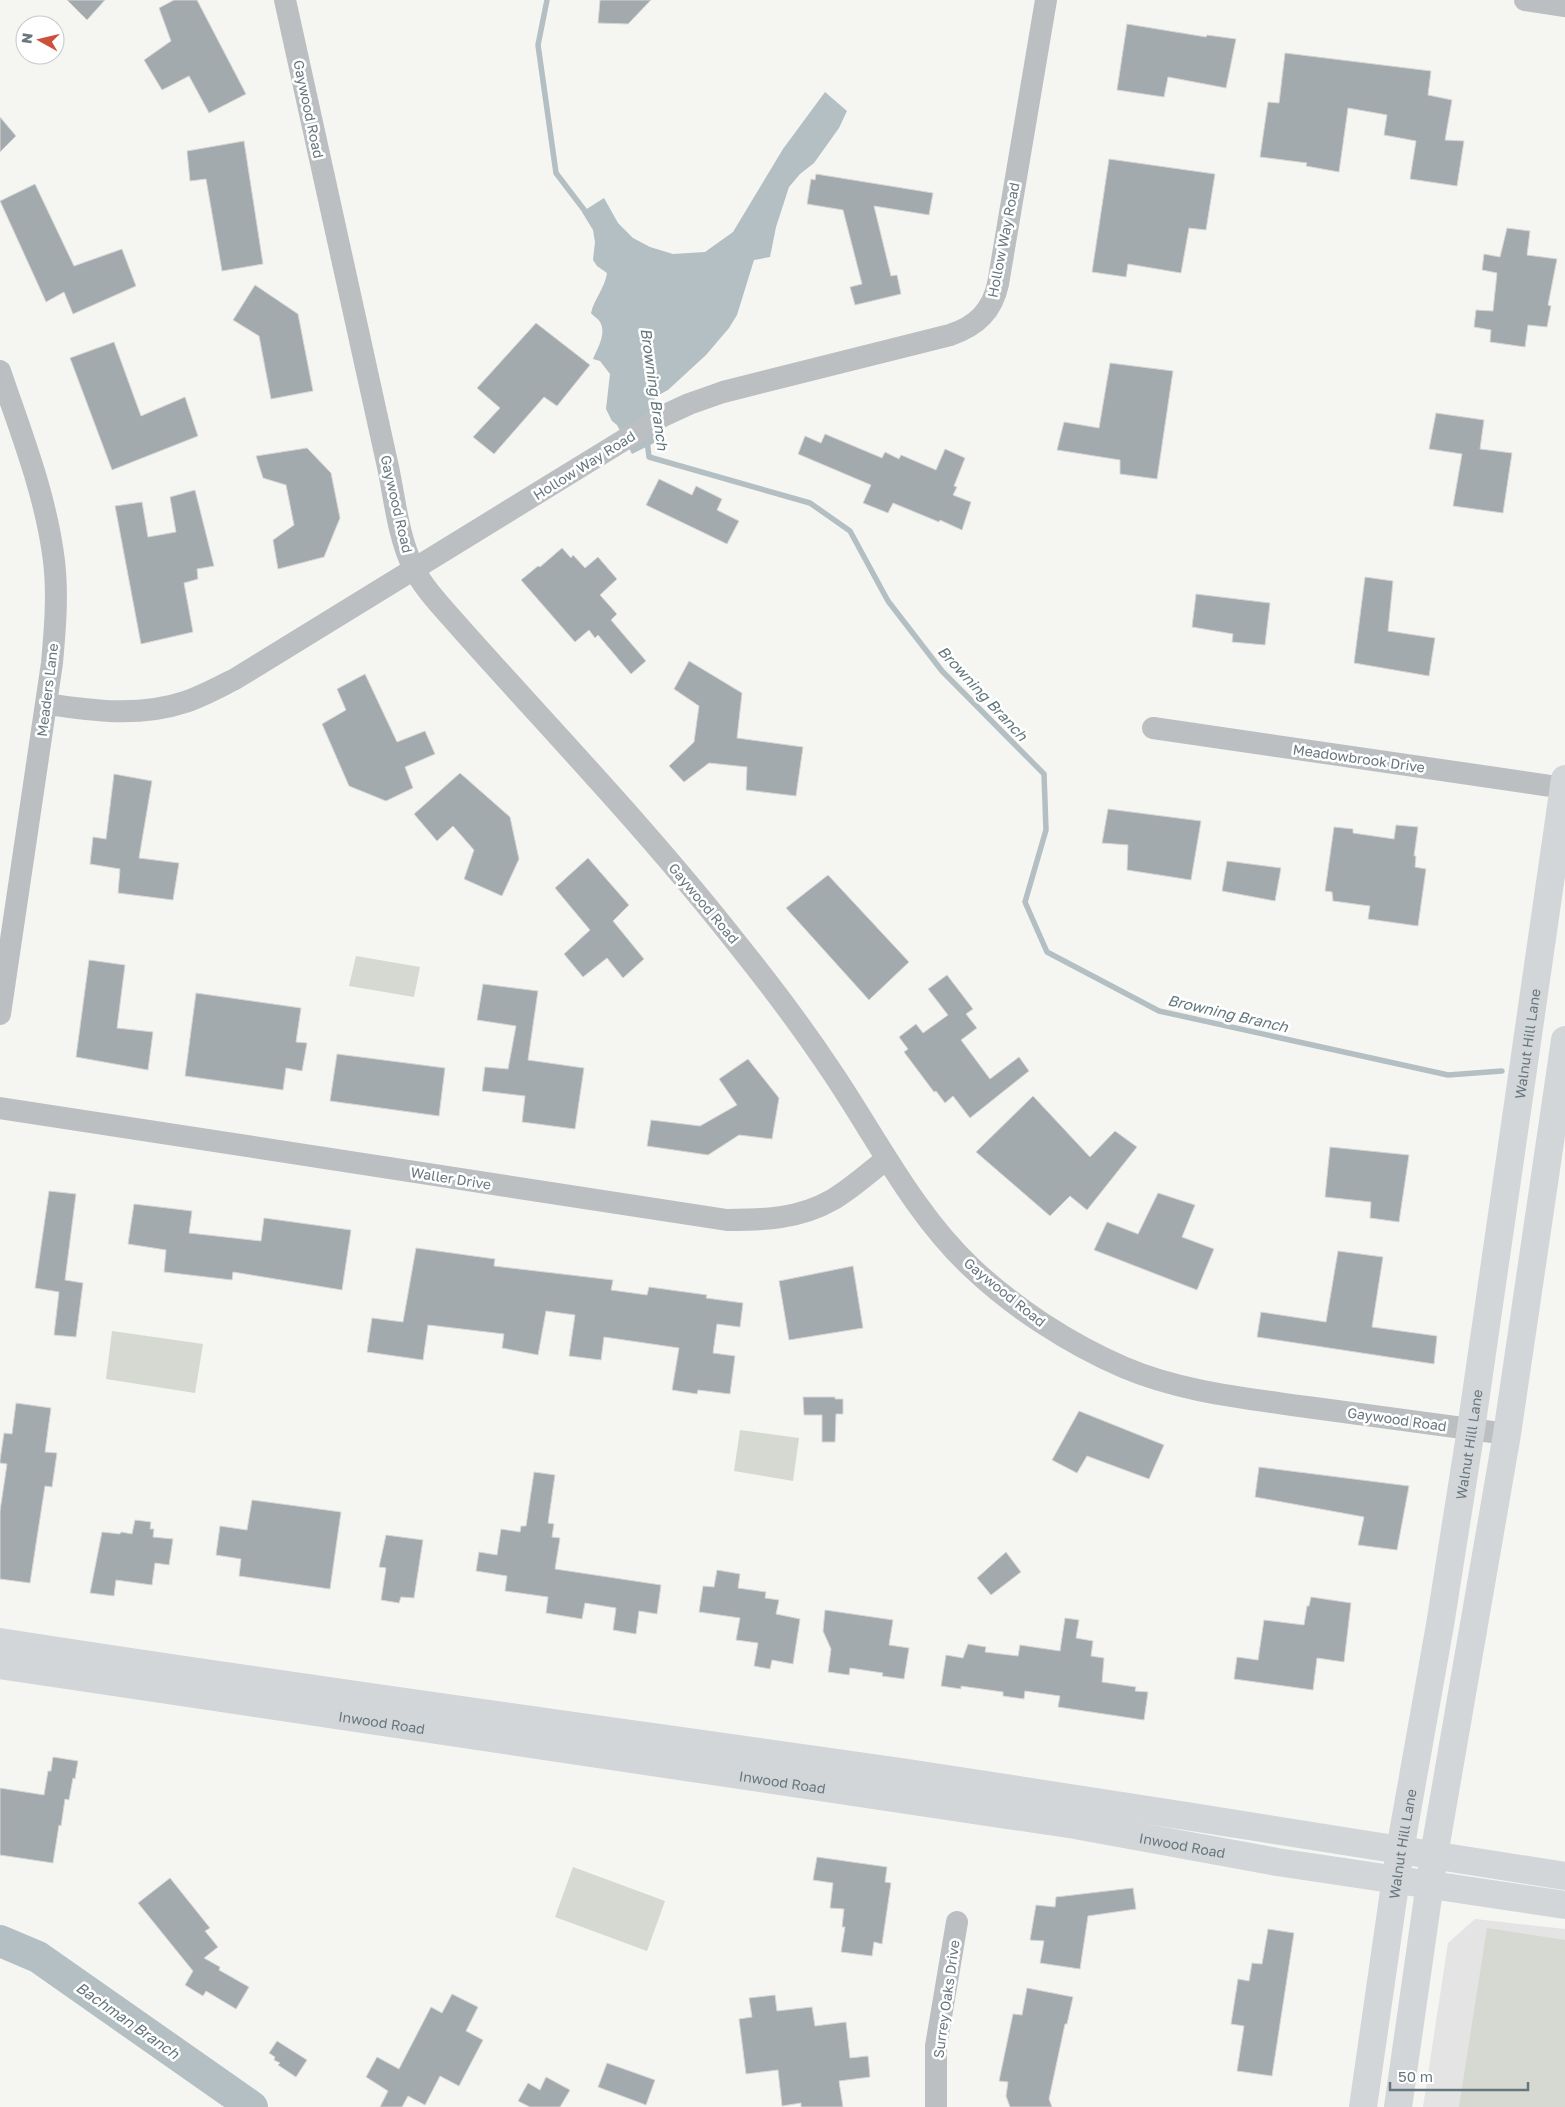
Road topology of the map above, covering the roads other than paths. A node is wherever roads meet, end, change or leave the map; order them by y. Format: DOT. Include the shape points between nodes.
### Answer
graph roads {
  1 [pos="285,0"];
  2 [pos="1046,0"];
  3 [pos="1525,0"];
  4 [pos="1565,6"];
  5 [pos="0,371"];
  6 [pos="414,568"];
  7 [pos="47,704"];
  8 [pos="1153,728"];
  9 [pos="1565,785"];
  10 [pos="0,1014"];
  11 [pos="1565,1040"];
  12 [pos="0,1108"];
  13 [pos="887,1159"];
  14 [pos="1471,1429"];
  15 [pos="1507,1434"];
  16 [pos="0,1642"];
  17 [pos="0,1665"];
  18 [pos="172,1680"];
  19 [pos="548,1735"];
  20 [pos="923,1776"];
  21 [pos="918,1802"];
  22 [pos="1242,1824"];
  23 [pos="1400,1850"];
  24 [pos="1238,1854"];
  25 [pos="1434,1855"];
  26 [pos="1565,1876"];
  27 [pos="1396,1880"];
  28 [pos="1429,1885"];
  29 [pos="1565,1905"];
  30 [pos="957,1922"];
  31 [pos="936,2107"];
  32 [pos="1363,2107"];
  33 [pos="1398,2107"];
  1 -- 6 [label="street, Gaywood Road" via="403,542"];
  2 -- 6 [label="street, Hollow Way Road" via="998,284 992,303 980,320 950,335 723,392 689,404 663,416"];
  3 -- 4 [label="street"];
  5 -- 7 [label="street, Meaders Lane" via="40,491 54,561 56,608"];
  6 -- 7 [label="street, Hollow Way Road" via="235,679 185,702 148,710 116,712"];
  6 -- 13 [label="street, Gaywood Road" via="463,631 698,893 824,1060"];
  7 -- 10 [label="street, Meaders Lane"];
  8 -- 9 [label="street, Meadowbrook Drive"];
  9 -- 14 [label="main road, Walnut Hill Lane"];
  11 -- 15 [label="main road"];
  12 -- 13 [label="street, Waller Drive" via="727,1220 762,1220 797,1214 832,1200"];
  13 -- 14 [label="street, Gaywood Road" via="936,1228 972,1268 1035,1319 1118,1365 1165,1382 1227,1396"];
  14 -- 15 [label="street, Gaywood Road"];
  14 -- 23 [label="main road, Walnut Hill Lane"];
  15 -- 25 [label="main road"];
  16 -- 18 [label="main road, Inwood Road"];
  17 -- 18 [label="main road, Inwood Road"];
  18 -- 19 [label="main road, Inwood Road"];
  19 -- 20 [label="main road, Inwood Road"];
  19 -- 21 [label="main road, Inwood Road"];
  20 -- 21 [label="main road"];
  20 -- 22 [label="main road, Inwood Road"];
  21 -- 24 [label="main road, Inwood Road"];
  22 -- 23 [label="main road, Inwood Road"];
  22 -- 24 [label="main road"];
  23 -- 25 [label="main road, Inwood Road"];
  23 -- 27 [label="main road, Walnut Hill Lane"];
  24 -- 27 [label="main road, Inwood Road"];
  25 -- 26 [label="main road, Inwood Road"];
  25 -- 28 [label="main road"];
  27 -- 28 [label="main road, Inwood Road"];
  27 -- 32 [label="main road, Walnut Hill Lane"];
  28 -- 29 [label="main road, Inwood Road"];
  28 -- 33 [label="main road"];
  30 -- 31 [label="street, Surrey Oaks Drive" via="936,2046"];
}
